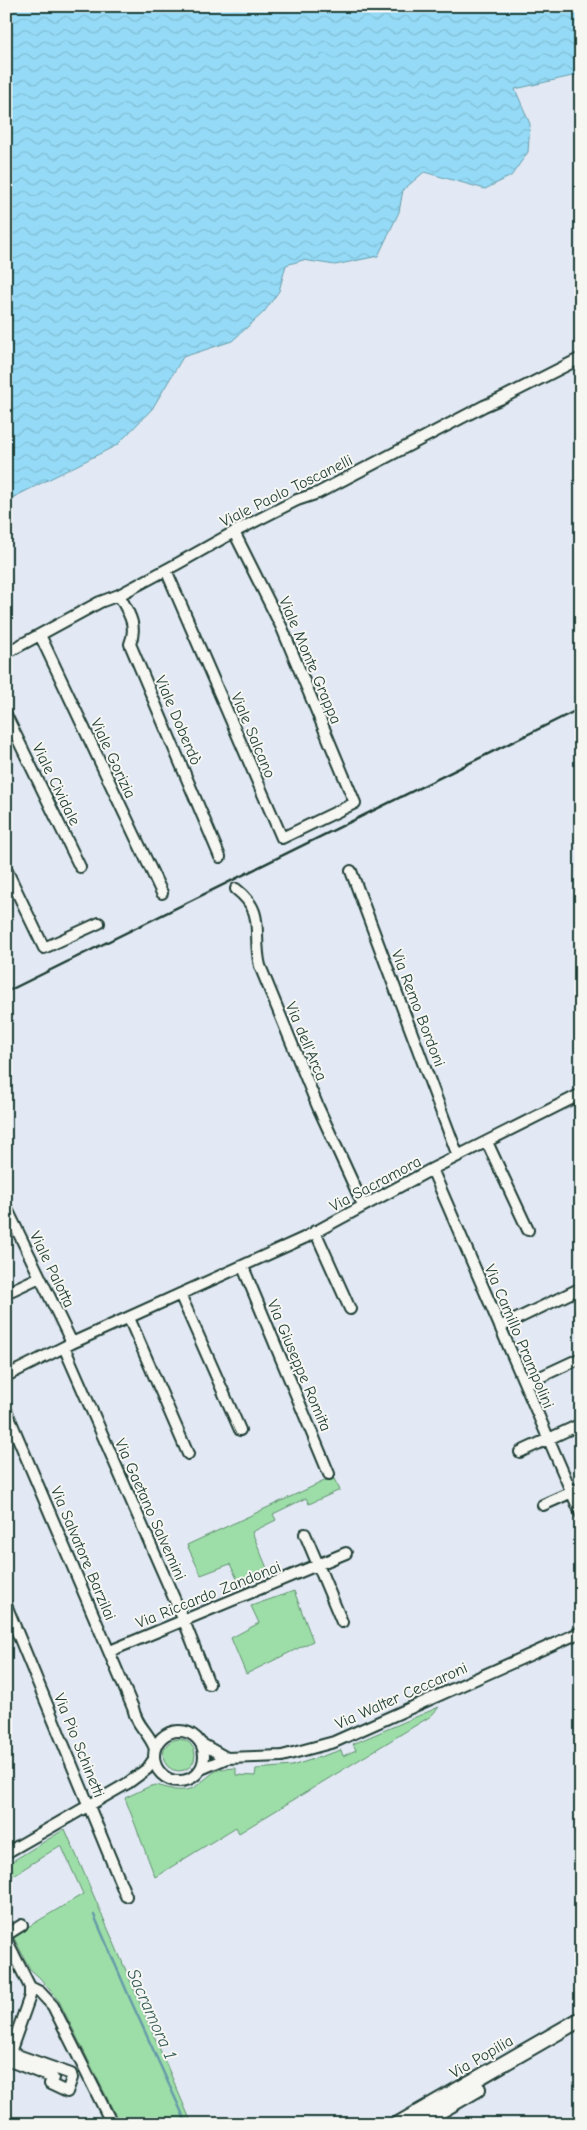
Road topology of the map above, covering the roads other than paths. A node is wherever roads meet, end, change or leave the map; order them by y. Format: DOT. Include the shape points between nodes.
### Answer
graph roads {
  1 [pos="581,358"];
  2 [pos="234,532"];
  3 [pos="166,570"];
  4 [pos="119,595"];
  5 [pos="40,635"];
  6 [pos="6,653"];
  7 [pos="6,714"];
  8 [pos="355,803"];
  9 [pos="220,857"];
  10 [pos="80,867"];
  11 [pos="6,869"];
  12 [pos="351,871"];
  13 [pos="9,883"];
  14 [pos="236,889"];
  15 [pos="162,894"];
  16 [pos="99,922"];
  17 [pos="581,1094"];
  18 [pos="487,1142"];
  19 [pos="458,1156"];
  20 [pos="432,1169"];
  21 [pos="363,1205"];
  22 [pos="7,1211"];
  23 [pos="528,1230"];
  24 [pos="316,1231"];
  25 [pos="243,1267"];
  26 [pos="40,1277"];
  27 [pos="581,1288"];
  28 [pos="6,1293"];
  29 [pos="180,1294"];
  30 [pos="350,1309"];
  31 [pos="128,1319"];
  32 [pos="500,1327"];
  33 [pos="68,1345"];
  34 [pos="581,1358"];
  35 [pos="6,1376"];
  36 [pos="525,1384"];
  37 [pos="6,1410"];
  38 [pos="164,1415"];
  39 [pos="581,1424"];
  40 [pos="240,1430"];
  41 [pos="548,1439"];
  42 [pos="520,1452"];
  43 [pos="188,1454"];
  44 [pos="329,1474"];
  45 [pos="576,1490"];
  46 [pos="543,1504"];
  47 [pos="581,1514"];
  48 [pos="305,1534"];
  49 [pos="346,1553"];
  50 [pos="318,1565"];
  51 [pos="6,1605"];
  52 [pos="184,1622"];
  53 [pos="342,1622"];
  54 [pos="581,1632"];
  55 [pos="110,1651"];
  56 [pos="208,1684"];
  57 [pos="133,1708"];
  58 [pos="166,1734"];
  59 [pos="202,1744"];
  60 [pos="154,1754"];
  61 [pos="226,1758"];
  62 [pos="201,1769"];
  63 [pos="164,1776"];
  64 [pos="128,1783"];
  65 [pos="89,1804"];
  66 [pos="6,1853"];
  67 [pos="126,1896"];
  68 [pos="22,1926"];
  69 [pos="6,1935"];
  70 [pos="6,1939"];
  71 [pos="30,1987"];
  72 [pos="581,2020"];
  73 [pos="581,2030"];
  74 [pos="7,2058"];
  75 [pos="6,2070"];
  76 [pos="112,2124"];
  77 [pos="398,2124"];
  78 [pos="418,2124"];
  1 -- 2 [label="street, Viale Paolo Toscanelli" via="318,493"];
  2 -- 3 [label="street, Viale Paolo Toscanelli"];
  2 -- 8 [label="street, Viale Monte Grappa" via="271,604"];
  3 -- 4 [label="street, Viale Paolo Toscanelli"];
  3 -- 8 [label="street, Viale Salcano" via="282,838"];
  4 -- 5 [label="street, Viale Paolo Toscanelli"];
  4 -- 9 [label="street, Viale Doberdò" via="133,622 130,644"];
  5 -- 6 [label="street, Viale Paolo Toscanelli"];
  5 -- 15 [label="street, Viale Gorizia"];
  7 -- 10 [label="street, Viale Cividale"];
  11 -- 13 [label="street"];
  12 -- 19 [label="street, Via Remo Bordoni"];
  13 -- 16 [label="street" via="44,948"];
  14 -- 21 [label="street, Via dell'Arca" via="256,912 256,950 260,966 318,1107"];
  17 -- 18 [label="street, Via Sacramora"];
  18 -- 19 [label="street, Via Sacramora"];
  18 -- 23 [label="street"];
  19 -- 20 [label="street, Via Sacramora"];
  20 -- 21 [label="street, Via Sacramora"];
  20 -- 32 [label="street, Via Camillo Prampolini"];
  21 -- 24 [label="street, Via Sacramora"];
  22 -- 26 [label="street, Viale Palotta"];
  24 -- 25 [label="street, Via Sacramora"];
  24 -- 30 [label="street"];
  25 -- 29 [label="street, Via Sacramora"];
  25 -- 44 [label="street, Via Giuseppe Romita"];
  26 -- 28 [label="street"];
  26 -- 33 [label="street, Viale Palotta"];
  27 -- 32 [label="street"];
  29 -- 31 [label="street, Via Sacramora"];
  29 -- 40 [label="street"];
  31 -- 33 [label="street, Via Sacramora"];
  31 -- 38 [label="street"];
  31 -- 43 [label="street"];
  32 -- 36 [label="street, Via Camillo Prampolini"];
  33 -- 35 [label="street, Via Sacramora"];
  33 -- 52 [label="street, Via Gaetano Salvemini"];
  34 -- 36 [label="street"];
  36 -- 41 [label="street, Via Camillo Prampolini"];
  37 -- 55 [label="street, Via Salvatore Barzilai"];
  39 -- 41 [label="street"];
  41 -- 42 [label="street"];
  41 -- 45 [label="street, Via Camillo Prampolini"];
  45 -- 46 [label="street"];
  45 -- 47 [label="street, Via Camillo Prampolini"];
  48 -- 50 [label="street"];
  49 -- 50 [label="street, Via Riccardo Zandonai"];
  50 -- 52 [label="street, Via Riccardo Zandonai"];
  50 -- 53 [label="street"];
  51 -- 65 [label="street, Via Pio Schinetti"];
  52 -- 55 [label="street, Via Riccardo Zandonai"];
  52 -- 56 [label="street, Via Gaetano Salvemini"];
  54 -- 61 [label="street, Via Walter Ceccaroni" via="334,1742 282,1756"];
  55 -- 57 [label="street, Via Salvatore Barzilai"];
  57 -- 58 [label="street, Via Salvatore Barzilai" via="152,1730"];
  57 -- 60 [label="street, Via Salvatore Barzilai" via="136,1720 151,1739"];
  58 -- 59 [label="street" via="186,1731"];
  58 -- 60 [label="street"];
  59 -- 61 [label="street"];
  59 -- 62 [label="street" via="205,1757"];
  60 -- 63 [label="street" via="156,1765"];
  60 -- 64 [label="street" via="147,1769"];
  61 -- 62 [label="street, Via Walter Ceccaroni"];
  62 -- 63 [label="street" via="184,1781"];
  63 -- 64 [label="street"];
  64 -- 65 [label="street"];
  65 -- 66 [label="street"];
  65 -- 67 [label="street, Via Pio Schinetti"];
  68 -- 69 [label="street"];
  70 -- 71 [label="street"];
  71 -- 74 [label="street" via="30,1996"];
  71 -- 76 [label="street" via="40,1992 53,2006"];
  72 -- 77 [label="main road, Via Popilia"];
  73 -- 78 [label="main road, Via Popilia"];
  74 -- 74 [label="street" via="53,2078 50,2084 67,2092 71,2074"];
  74 -- 75 [label="street"];
}
